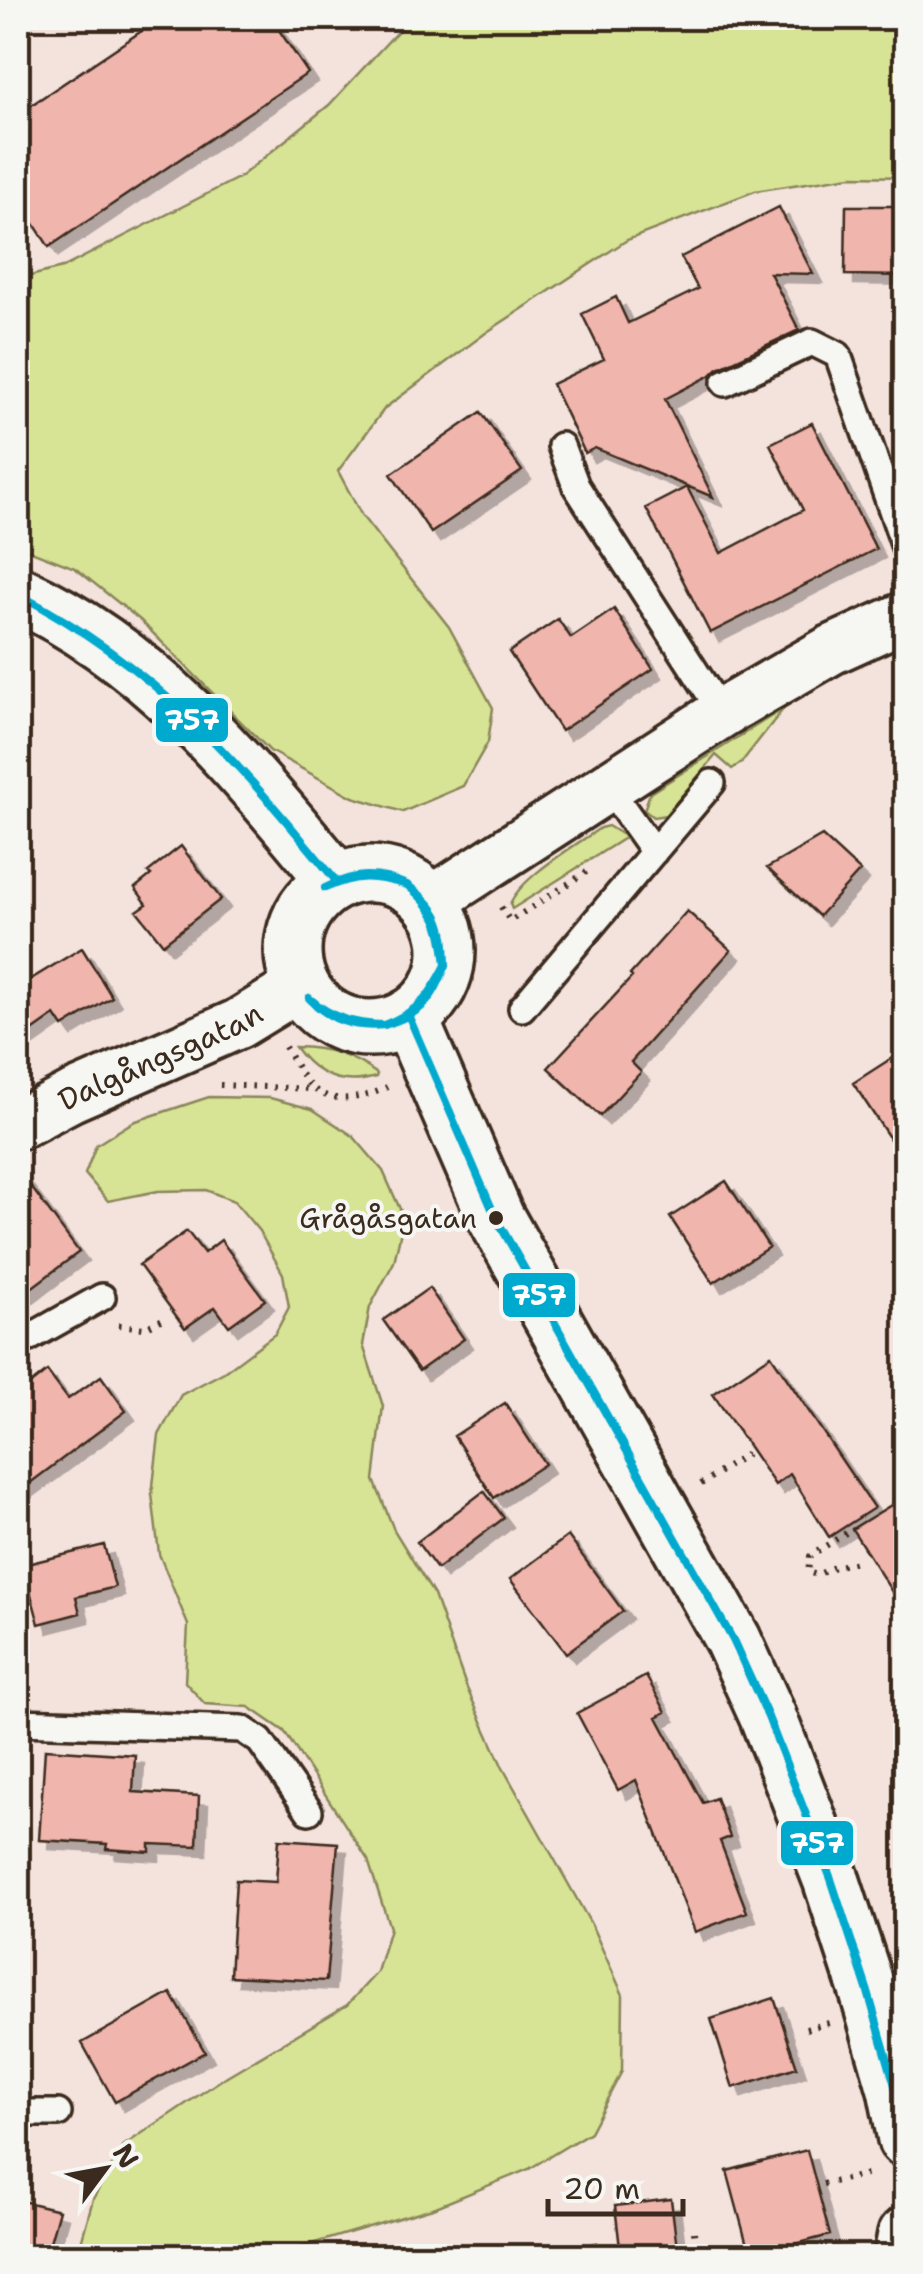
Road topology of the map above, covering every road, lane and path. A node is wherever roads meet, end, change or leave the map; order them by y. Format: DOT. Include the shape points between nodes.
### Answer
graph roads {
  1 [pos="725,383"];
  2 [pos="561,446"];
  3 [pos="906,550"];
  4 [pos="18,594"];
  5 [pos="906,616"];
  6 [pos="722,713"];
  7 [pos="712,783"];
  8 [pos="608,787"];
  9 [pos="648,844"];
  10 [pos="336,881"];
  11 [pos="430,902"];
  12 [pos="510,921"];
  13 [pos="300,986"];
  14 [pos="522,1008"];
  15 [pos="409,1017"];
  16 [pos="286,1049"];
  17 [pos="375,1093"];
  18 [pos="18,1126"];
  19 [pos="102,1297"];
  20 [pos="18,1344"];
  21 [pos="750,1452"];
  22 [pos="691,1490"];
  23 [pos="846,1533"];
  24 [pos="861,1562"];
  25 [pos="18,1722"];
  26 [pos="309,1811"];
  27 [pos="58,2112"];
  28 [pos="18,2113"];
  29 [pos="891,2156"];
  30 [pos="822,2184"];
  31 [pos="694,2232"];
  32 [pos="906,2235"];
  33 [pos="595,2242"];
  34 [pos="597,2256"];
  35 [pos="697,2256"];
  36 [pos="902,2256"];
  1 -- 3 [label="lane" via="812,342 838,355"];
  2 -- 6 [label="lane" via="576,486"];
  4 -- 10 [label="street" via="100,640 155,683 216,741"];
  5 -- 6 [label="street"];
  6 -- 8 [label="street"];
  7 -- 9 [label="lane"];
  8 -- 9 [label="lane"];
  8 -- 11 [label="street"];
  9 -- 12 [label="path"];
  9 -- 14 [label="lane"];
  10 -- 11 [label="street" via="356,874 397,878"];
  10 -- 13 [label="street" via="302,914 293,962"];
  11 -- 15 [label="street" via="442,921 446,965 426,1004"];
  13 -- 15 [label="street" via="348,1025 380,1027"];
  13 -- 18 [label="street, Dalgångsgatan" via="238,1024"];
  15 -- 29 [label="street" via="496,1218 733,1640 768,1717 844,1917 892,2076"];
  16 -- 17 [label="path" via="314,1089 347,1098"];
  19 -- 20 [label="lane"];
  21 -- 22 [label="path"];
  23 -- 24 [label="path" via="810,1556 808,1572 818,1576"];
  25 -- 26 [label="lane" via="242,1729 260,1741"];
  27 -- 28 [label="lane"];
  29 -- 30 [label="path"];
  31 -- 35 [label="path"];
  32 -- 36 [label="street"];
  33 -- 34 [label="path"];
}
